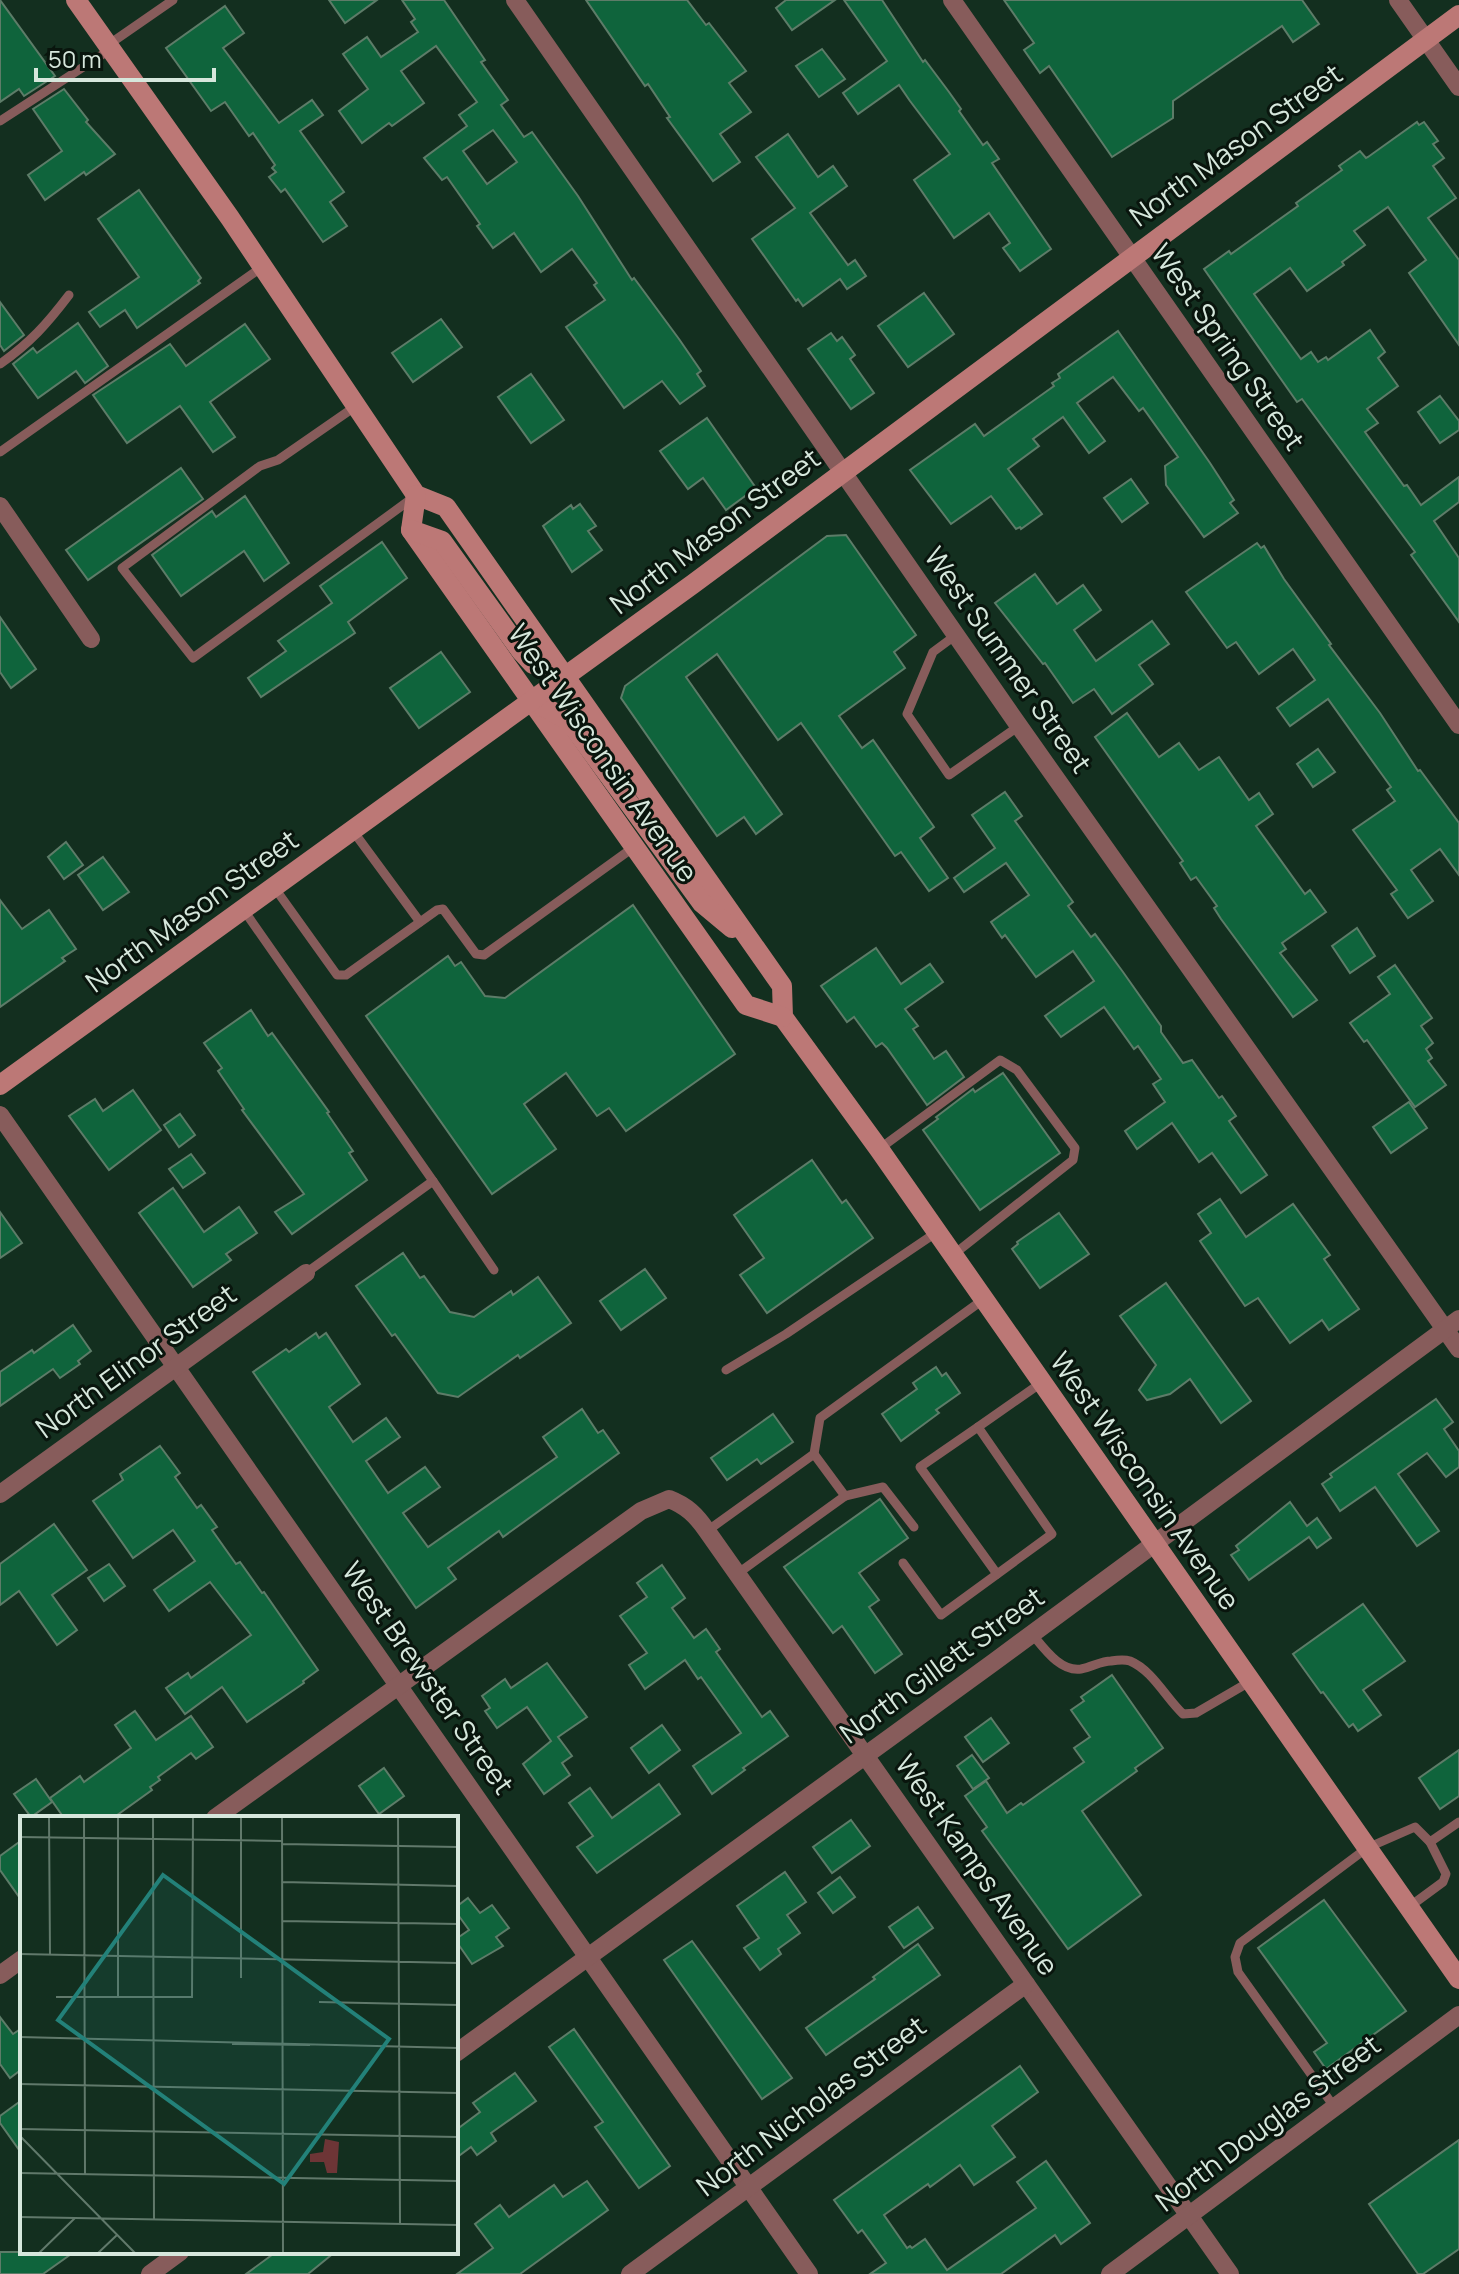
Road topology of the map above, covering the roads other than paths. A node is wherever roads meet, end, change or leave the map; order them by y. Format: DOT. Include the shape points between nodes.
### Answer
graph roads {
  1 [pos="76,0"];
  2 [pos="173,0"];
  3 [pos="515,0"];
  4 [pos="952,0"];
  5 [pos="1398,0"];
  6 [pos="1459,15"];
  7 [pos="1425,39"];
  8 [pos="109,47"];
  9 [pos="1459,87"];
  10 [pos="0,121"];
  11 [pos="1131,257"];
  12 [pos="262,267"];
  13 [pos="69,295"];
  14 [pos="0,364"];
  15 [pos="356,406"];
  16 [pos="0,452"];
  17 [pos="843,471"];
  18 [pos="416,495"];
  19 [pos="0,506"];
  20 [pos="411,530"];
  21 [pos="956,635"];
  22 [pos="91,639"];
  23 [pos="565,676"];
  24 [pos="531,700"];
  25 [pos="1459,725"];
  26 [pos="1019,726"];
  27 [pos="352,830"];
  28 [pos="634,847"];
  29 [pos="273,887"];
  30 [pos="243,909"];
  31 [pos="420,922"];
  32 [pos="751,944"];
  33 [pos="783,1017"];
  34 [pos="0,1085"];
  35 [pos="0,1115"];
  36 [pos="879,1149"];
  37 [pos="433,1181"];
  38 [pos="937,1232"];
  39 [pos="953,1255"];
  40 [pos="494,1270"];
  41 [pos="306,1273"];
  42 [pos="984,1299"];
  43 [pos="1452,1324"];
  44 [pos="1459,1349"];
  45 [pos="174,1366"];
  46 [pos="726,1370"];
  47 [pos="1041,1383"];
  48 [pos="978,1427"];
  49 [pos="814,1454"];
  50 [pos="0,1494"];
  51 [pos="845,1496"];
  52 [pos="914,1527"];
  53 [pos="707,1531"];
  54 [pos="1154,1544"];
  55 [pos="903,1563"];
  56 [pos="737,1574"];
  57 [pos="997,1574"];
  58 [pos="1032,1634"];
  59 [pos="1251,1681"];
  60 [pos="399,1685"];
  61 [pos="865,1755"];
  62 [pos="218,1816"];
  63 [pos="1459,1822"];
  64 [pos="1430,1842"];
  65 [pos="1367,1848"];
  66 [pos="1409,1907"];
  67 [pos="587,1958"];
  68 [pos="20,1960"];
  69 [pos="0,1975"];
  70 [pos="1459,1979"];
  71 [pos="1026,1984"];
  72 [pos="1459,2015"];
  73 [pos="458,2052"];
  74 [pos="1335,2108"];
  75 [pos="750,2188"];
  76 [pos="1189,2217"];
  77 [pos="177,2254"];
  78 [pos="150,2274"];
  79 [pos="630,2274"];
  80 [pos="809,2274"];
  81 [pos="1110,2274"];
  82 [pos="1230,2274"];
  1 -- 8 [label="main road, West Wisconsin Avenue"];
  2 -- 8 [label="lane"];
  3 -- 17 [label="street, West Summer Street"];
  4 -- 11 [label="street, West Spring Street"];
  5 -- 7 [label="street"];
  6 -- 7 [label="main road, North Mason Street"];
  7 -- 9 [label="street"];
  7 -- 11 [label="main road, North Mason Street"];
  8 -- 10 [label="lane"];
  8 -- 12 [label="main road, West Wisconsin Avenue"];
  11 -- 17 [label="main road, North Mason Street"];
  11 -- 25 [label="street, West Spring Street"];
  12 -- 15 [label="main road, West Wisconsin Avenue"];
  12 -- 16 [label="lane"];
  13 -- 14 [label="lane" via="44,329"];
  15 -- 18 [label="main road, West Wisconsin Avenue"];
  15 -- 18 [label="lane" via="278,460 260,466 122,568 193,658"];
  17 -- 21 [label="street, West Summer Street"];
  17 -- 23 [label="main road, North Mason Street"];
  18 -- 20 [label="main road"];
  18 -- 23 [label="main road, West Wisconsin Avenue" via="446,507"];
  19 -- 22 [label="street"];
  20 -- 23 [label="main road" via="442,541 521,651 533,664"];
  20 -- 24 [label="main road, West Wisconsin Avenue"];
  21 -- 26 [label="street, West Summer Street"];
  21 -- 26 [label="lane" via="933,652 907,714 949,775"];
  23 -- 24 [label="main road, North Mason Street"];
  23 -- 32 [label="main road, West Wisconsin Avenue"];
  24 -- 27 [label="main road, North Mason Street"];
  24 -- 28 [label="main road, West Wisconsin Avenue"];
  24 -- 32 [label="main road" via="566,719 702,903"];
  26 -- 43 [label="street, West Summer Street"];
  27 -- 29 [label="main road, North Mason Street"];
  27 -- 31 [label="lane"];
  28 -- 31 [label="lane" via="484,955 476,954 443,909"];
  28 -- 33 [label="main road, West Wisconsin Avenue" via="746,1005"];
  29 -- 30 [label="main road, North Mason Street"];
  29 -- 31 [label="lane" via="337,975 346,975"];
  30 -- 34 [label="main road, North Mason Street"];
  30 -- 37 [label="lane"];
  32 -- 33 [label="main road, West Wisconsin Avenue" via="782,986"];
  33 -- 36 [label="main road, West Wisconsin Avenue"];
  35 -- 45 [label="street, West Brewster Street"];
  36 -- 38 [label="main road, West Wisconsin Avenue"];
  36 -- 39 [label="lane" via="1000,1060 1017,1070 1075,1148 1073,1160"];
  37 -- 40 [label="lane"];
  37 -- 41 [label="lane"];
  38 -- 39 [label="main road, West Wisconsin Avenue"];
  38 -- 46 [label="lane"];
  39 -- 42 [label="main road, West Wisconsin Avenue"];
  41 -- 45 [label="street, North Elinor Street"];
  42 -- 47 [label="main road, West Wisconsin Avenue"];
  42 -- 49 [label="lane" via="820,1418"];
  43 -- 44 [label="street, West Summer Street"];
  43 -- 54 [label="street, North Gillett Street"];
  45 -- 50 [label="street, North Elinor Street"];
  45 -- 60 [label="street, West Brewster Street"];
  47 -- 48 [label="lane"];
  47 -- 54 [label="main road, West Wisconsin Avenue"];
  48 -- 57 [label="lane" via="1052,1534"];
  48 -- 57 [label="lane" via="920,1467"];
  49 -- 51 [label="lane"];
  49 -- 53 [label="lane"];
  51 -- 52 [label="lane" via="883,1487"];
  51 -- 56 [label="lane"];
  53 -- 56 [label="street, West Kamps Avenue"];
  53 -- 60 [label="street, West Kamps Avenue" via="690,1509 669,1499 641,1511"];
  54 -- 58 [label="street, North Gillett Street"];
  54 -- 59 [label="main road, West Wisconsin Avenue"];
  55 -- 57 [label="lane" via="941,1615"];
  56 -- 61 [label="street, West Kamps Avenue"];
  58 -- 59 [label="lane" via="1065,1666 1078,1669 1128,1660 1144,1670 1183,1714 1196,1713"];
  58 -- 61 [label="street, North Gillett Street"];
  59 -- 65 [label="main road, West Wisconsin Avenue"];
  60 -- 62 [label="street"];
  60 -- 67 [label="street, West Brewster Street"];
  61 -- 67 [label="street, North Gillett Street"];
  61 -- 71 [label="street, West Kamps Avenue"];
  63 -- 64 [label="lane"];
  64 -- 65 [label="lane" via="1415,1827"];
  64 -- 66 [label="lane" via="1446,1874"];
  65 -- 66 [label="main road, West Wisconsin Avenue"];
  65 -- 74 [label="lane" via="1240,1943 1235,1957 1238,1972"];
  66 -- 70 [label="main road, West Wisconsin Avenue"];
  67 -- 73 [label="street, North Gillett Street"];
  67 -- 75 [label="street, West Brewster Street"];
  68 -- 69 [label="street"];
  71 -- 75 [label="street, North Nicholas Street"];
  71 -- 76 [label="street, West Kamps Avenue"];
  72 -- 74 [label="street, North Douglas Street"];
  74 -- 76 [label="street, North Douglas Street"];
  75 -- 79 [label="street, North Nicholas Street"];
  75 -- 80 [label="street, West Brewster Street"];
  76 -- 81 [label="street, North Douglas Street"];
  76 -- 82 [label="street, West Kamps Avenue"];
  77 -- 78 [label="street"];
}
